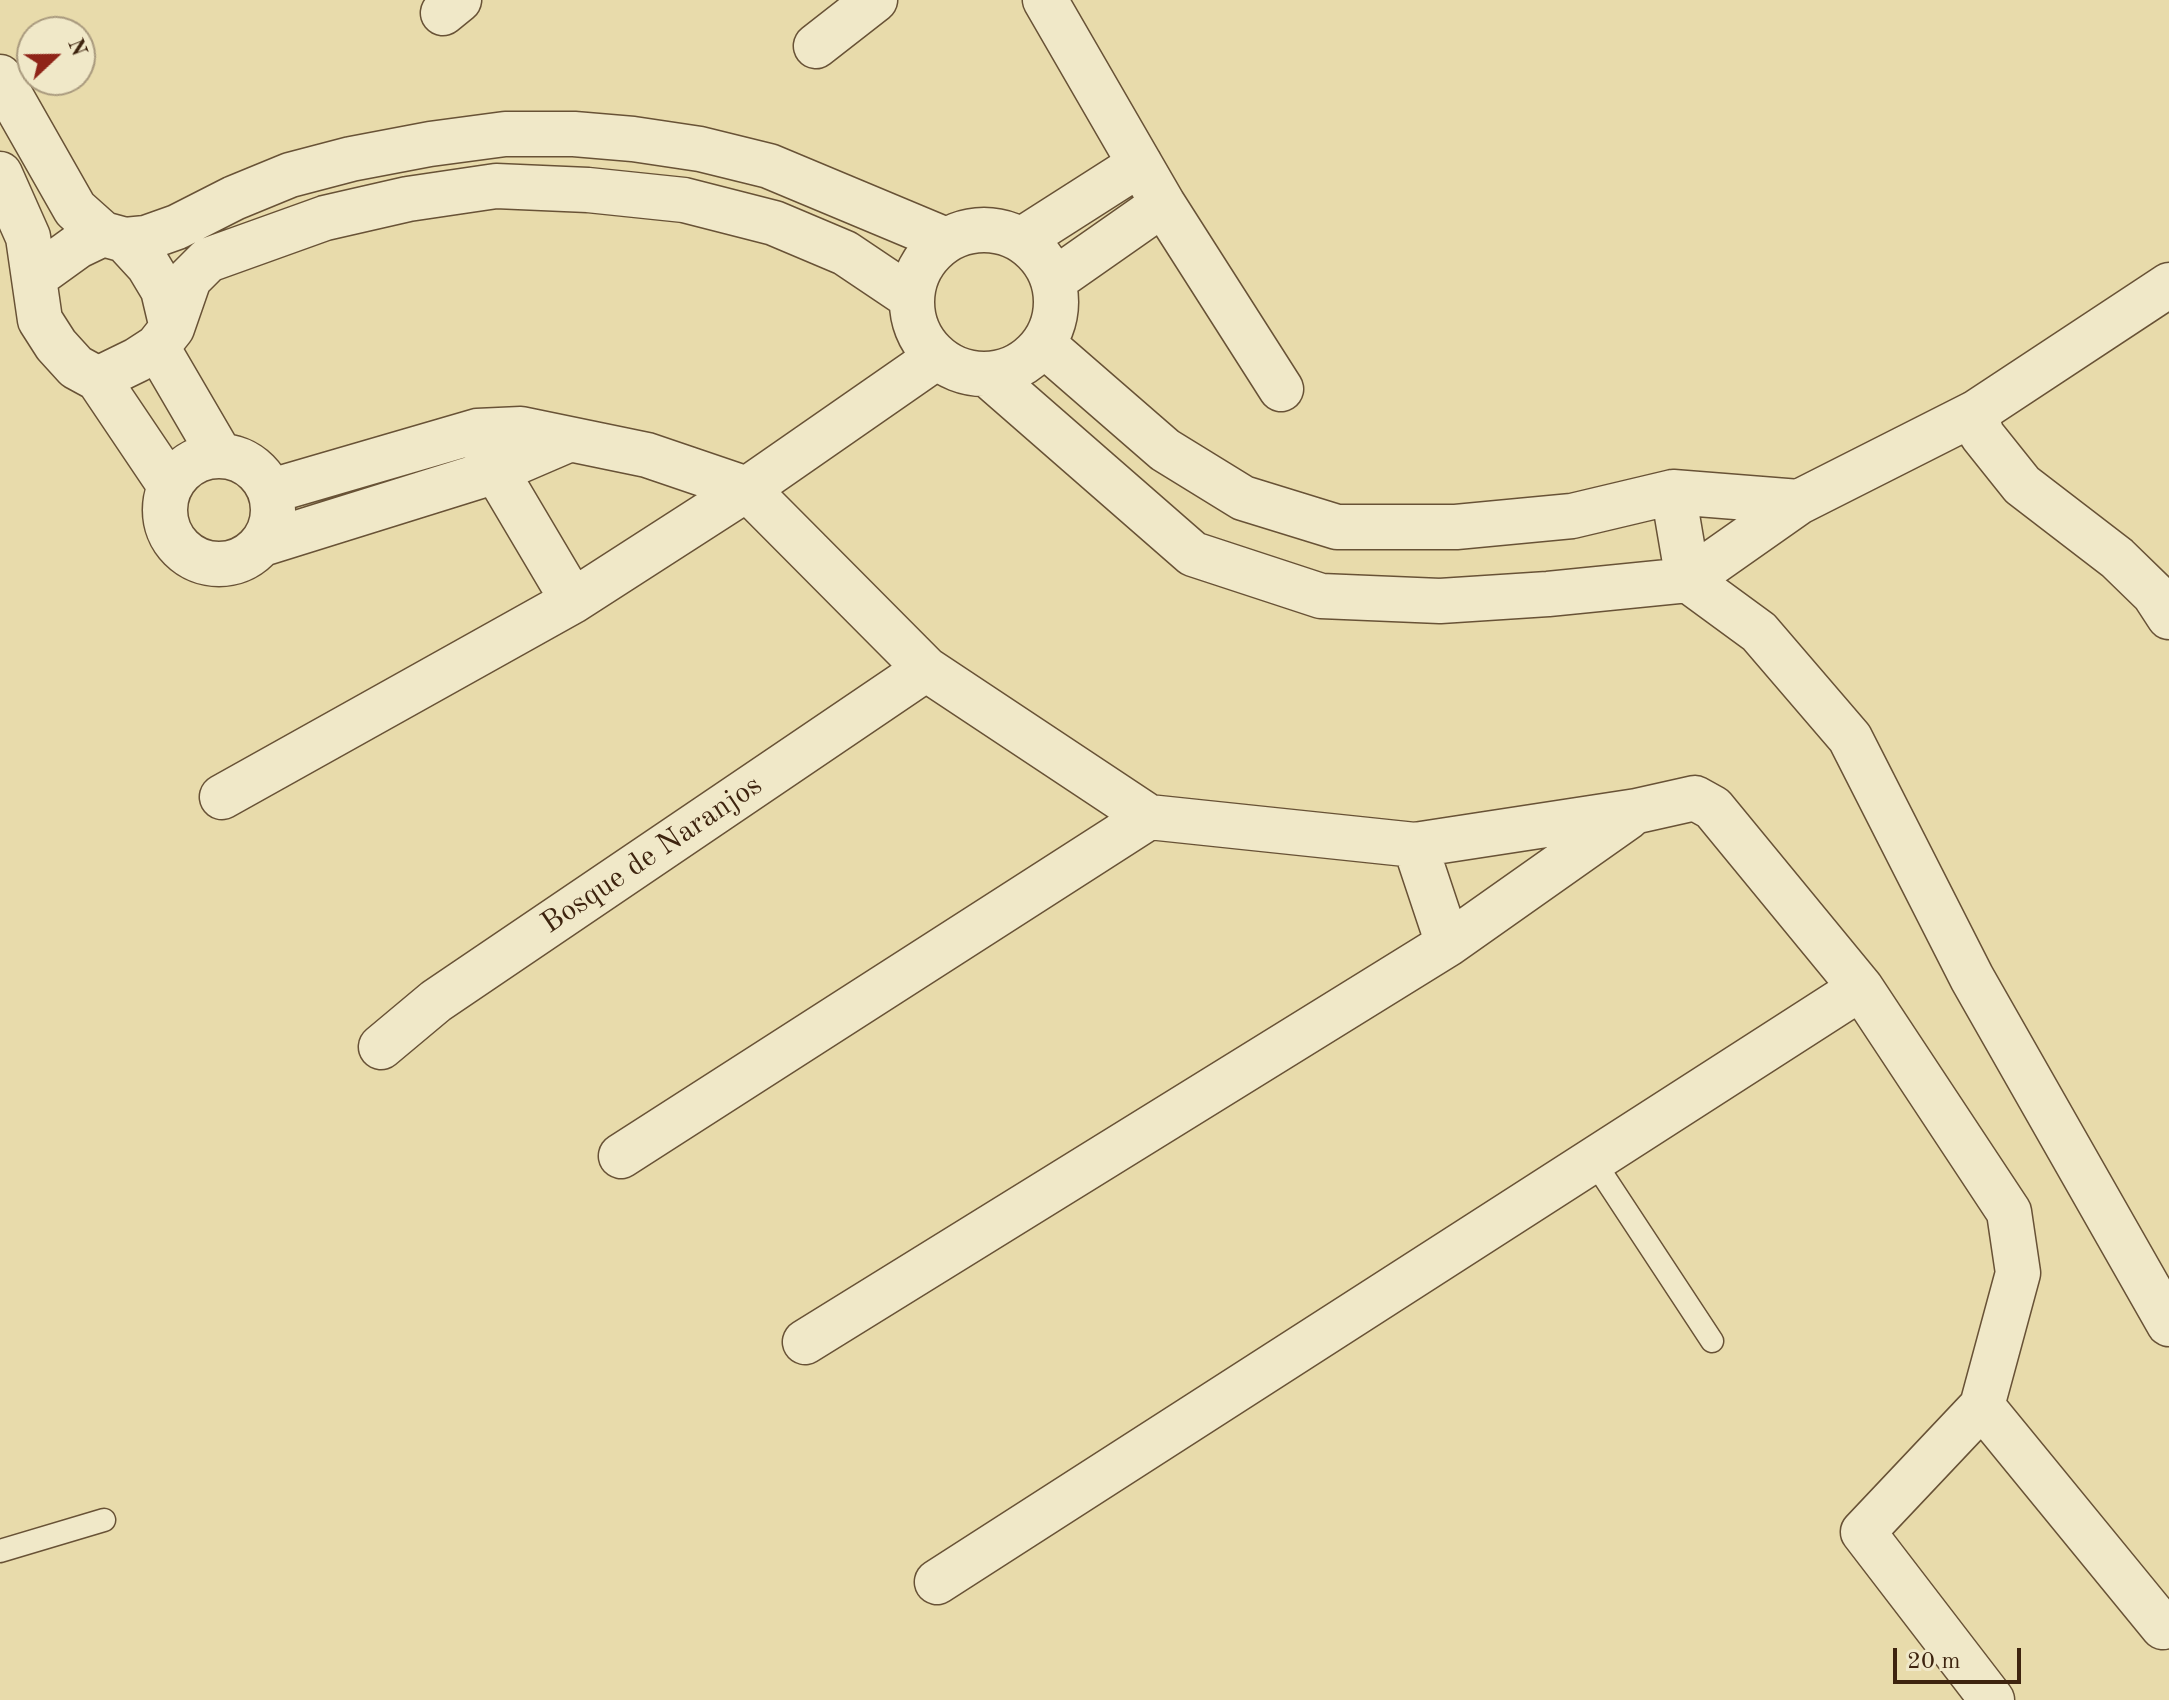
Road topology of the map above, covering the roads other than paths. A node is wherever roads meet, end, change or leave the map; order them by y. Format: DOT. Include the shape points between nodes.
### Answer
graph roads {
  1 [pos="875,0"];
  2 [pos="1045,0"];
  3 [pos="816,46"];
  4 [pos="0,77"];
  5 [pos="1140,164"];
  6 [pos="0,174"];
  7 [pos="1163,204"];
  8 [pos="114,237"];
  9 [pos="946,240"];
  10 [pos="1021,240"];
  11 [pos="35,277"];
  12 [pos="1053,281"];
  13 [pos="2169,285"];
  14 [pos="912,298"];
  15 [pos="164,337"];
  16 [pos="1043,344"];
  17 [pos="937,357"];
  18 [pos="988,375"];
  19 [pos="98,379"];
  20 [pos="1281,389"];
  21 [pos="1975,413"];
  22 [pos="477,431"];
  23 [pos="568,440"];
  24 [pos="220,455"];
  25 [pos="496,471"];
  26 [pos="170,486"];
  27 [pos="747,489"];
  28 [pos="271,491"];
  29 [pos="1673,492"];
  30 [pos="1799,502"];
  31 [pos="262,544"];
  32 [pos="1688,580"];
  33 [pos="573,601"];
  34 [pos="2169,617"];
  35 [pos="926,669"];
  36 [pos="222,797"];
  37 [pos="1637,811"];
  38 [pos="1149,817"];
  39 [pos="1415,845"];
  40 [pos="1448,944"];
  41 [pos="1861,988"];
  42 [pos="381,1047"];
  43 [pos="621,1156"];
  44 [pos="1593,1160"];
  45 [pos="2169,1324"];
  46 [pos="1712,1341"];
  47 [pos="805,1342"];
  48 [pos="1982,1406"];
  49 [pos="104,1520"];
  50 [pos="0,1551"];
  51 [pos="937,1582"];
  52 [pos="2163,1627"];
  53 [pos="1992,1700"];
  1 -- 3 [label="street"];
  2 -- 5 [label="street"];
  4 -- 8 [label="street" via="75,209"];
  5 -- 7 [label="street"];
  5 -- 10 [label="street"];
  6 -- 11 [label="street" via="28,237"];
  7 -- 12 [label="street"];
  7 -- 20 [label="street"];
  8 -- 9 [label="street" via="146,238 290,175 351,159 505,134 574,134 700,149 769,166"];
  8 -- 11 [label="street" via="78,246"];
  8 -- 15 [label="street" via="148,265 163,290"];
  9 -- 10 [label="street" via="971,231 997,231"];
  9 -- 14 [label="street" via="916,275"];
  10 -- 12 [label="street" via="1041,258"];
  11 -- 19 [label="street" via="40,320 76,367"];
  12 -- 16 [label="street" via="1056,303"];
  13 -- 21 [label="street"];
  14 -- 15 [label="street" via="845,253 774,223 684,200 496,186 325,218 208,260 189,279"];
  14 -- 17 [label="street" via="914,320"];
  15 -- 19 [label="street" via="137,360"];
  15 -- 24 [label="street"];
  16 -- 18 [label="street" via="1019,366"];
  16 -- 29 [label="street" via="1165,450 1243,498 1337,527 1456,527 1572,516"];
  17 -- 18 [label="street" via="952,367"];
  17 -- 27 [label="street"];
  18 -- 32 [label="street" via="1193,554 1321,596 1440,601"];
  19 -- 26 [label="street"];
  21 -- 30 [label="street"];
  21 -- 34 [label="street" via="1982,435 2022,485 2117,558"];
  22 -- 23 [label="street" via="521,429"];
  22 -- 25 [label="street"];
  22 -- 28 [label="street"];
  23 -- 25 [label="street"];
  23 -- 27 [label="street" via="647,455"];
  24 -- 26 [label="street" via="183,469"];
  24 -- 28 [label="street" via="250,465"];
  25 -- 31 [label="street"];
  25 -- 33 [label="street"];
  26 -- 31 [label="street" via="165,520 183,551 198,560 233,563"];
  27 -- 33 [label="street"];
  27 -- 35 [label="street"];
  28 -- 31 [label="street" via="271,528"];
  29 -- 30 [label="street"];
  29 -- 32 [label="street"];
  30 -- 32 [label="street"];
  32 -- 45 [label="street" via="1759,632 1850,738 1972,978"];
  33 -- 36 [label="street"];
  35 -- 38 [label="street"];
  35 -- 42 [label="street, Bosque de Naranjos" via="436,1001"];
  37 -- 39 [label="street"];
  37 -- 40 [label="street"];
  37 -- 41 [label="street" via="1695,798 1713,808"];
  38 -- 39 [label="street"];
  38 -- 43 [label="street"];
  39 -- 40 [label="street"];
  40 -- 47 [label="street"];
  41 -- 44 [label="street"];
  41 -- 48 [label="street" via="2009,1212 2018,1273"];
  44 -- 46 [label="lane"];
  44 -- 51 [label="street"];
  48 -- 52 [label="street"];
  48 -- 53 [label="street" via="1863,1532"];
  49 -- 50 [label="lane"];
}
